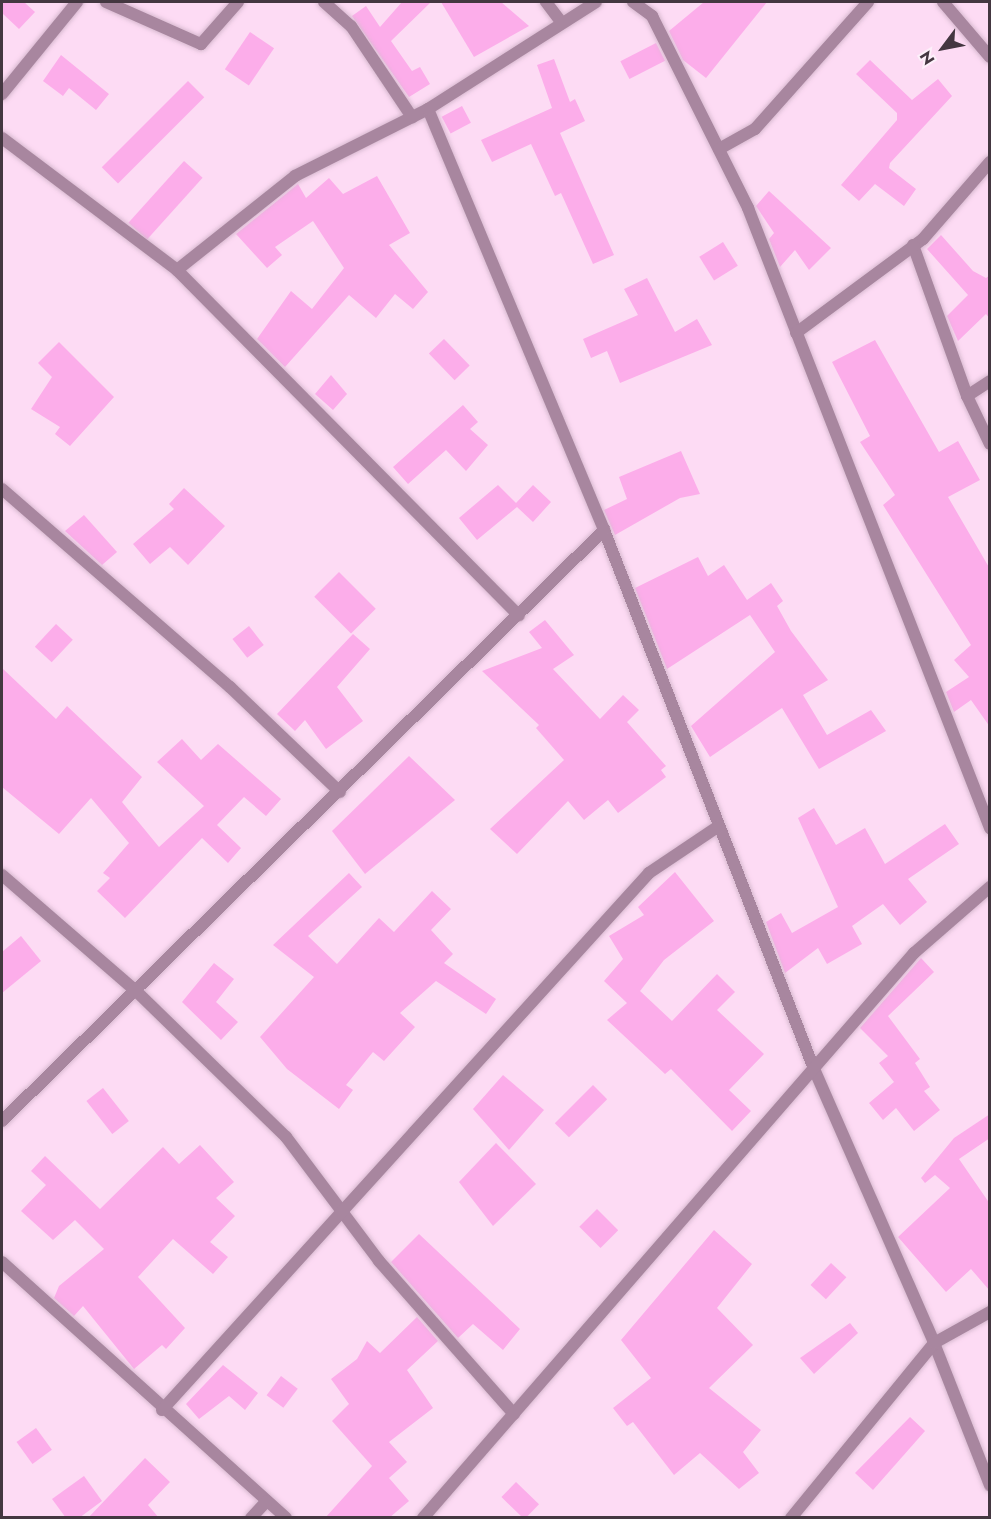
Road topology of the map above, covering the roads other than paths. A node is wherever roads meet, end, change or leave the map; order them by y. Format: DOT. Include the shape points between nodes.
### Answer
graph roads {
  1 [pos="77,2"];
  2 [pos="106,2"];
  3 [pos="238,2"];
  4 [pos="324,2"];
  5 [pos="546,2"];
  6 [pos="596,2"];
  7 [pos="633,2"];
  8 [pos="868,2"];
  9 [pos="944,2"];
  10 [pos="561,22"];
  11 [pos="990,57"];
  12 [pos="2,94"];
  13 [pos="428,109"];
  14 [pos="412,117"];
  15 [pos="2,138"];
  16 [pos="719,149"];
  17 [pos="990,162"];
  18 [pos="914,245"];
  19 [pos="177,270"];
  20 [pos="796,333"];
  21 [pos="990,381"];
  22 [pos="967,396"];
  23 [pos="990,444"];
  24 [pos="2,489"];
  25 [pos="604,530"];
  26 [pos="519,615"];
  27 [pos="340,792"];
  28 [pos="719,826"];
  29 [pos="990,828"];
  30 [pos="2,875"];
  31 [pos="990,887"];
  32 [pos="137,992"];
  33 [pos="813,1069"];
  34 [pos="2,1121"];
  35 [pos="343,1212"];
  36 [pos="2,1262"];
  37 [pos="990,1312"];
  38 [pos="934,1343"];
  39 [pos="163,1409"];
  40 [pos="514,1414"];
  41 [pos="990,1485"];
  42 [pos="267,1501"];
  43 [pos="251,1518"];
  44 [pos="286,1518"];
  45 [pos="423,1518"];
  46 [pos="791,1518"];
  1 -- 12 [label="street"];
  2 -- 3 [label="street" via="201,44"];
  4 -- 14 [label="street" via="351,26"];
  5 -- 10 [label="street"];
  6 -- 10 [label="street"];
  7 -- 16 [label="street" via="652,16"];
  8 -- 16 [label="street" via="755,129"];
  9 -- 11 [label="street"];
  10 -- 13 [label="street"];
  13 -- 14 [label="street"];
  13 -- 25 [label="street"];
  14 -- 19 [label="street" via="295,176"];
  15 -- 19 [label="street"];
  16 -- 20 [label="street"];
  17 -- 18 [label="street"];
  18 -- 20 [label="street"];
  18 -- 22 [label="street"];
  19 -- 26 [label="street"];
  20 -- 29 [label="street"];
  21 -- 22 [label="street"];
  22 -- 23 [label="street"];
  24 -- 27 [label="street" via="230,687"];
  25 -- 26 [label="street"];
  25 -- 28 [label="street"];
  26 -- 27 [label="street"];
  27 -- 32 [label="street"];
  28 -- 33 [label="street"];
  28 -- 35 [label="street" via="649,873"];
  30 -- 32 [label="street"];
  31 -- 33 [label="street" via="914,953"];
  32 -- 34 [label="street"];
  32 -- 35 [label="street" via="286,1137"];
  33 -- 38 [label="street"];
  33 -- 40 [label="street"];
  35 -- 39 [label="street"];
  35 -- 40 [label="street" via="379,1261"];
  36 -- 39 [label="street"];
  37 -- 38 [label="street"];
  38 -- 41 [label="street"];
  38 -- 46 [label="street"];
  39 -- 42 [label="street"];
  40 -- 45 [label="street"];
  42 -- 43 [label="street"];
  42 -- 44 [label="street"];
}
